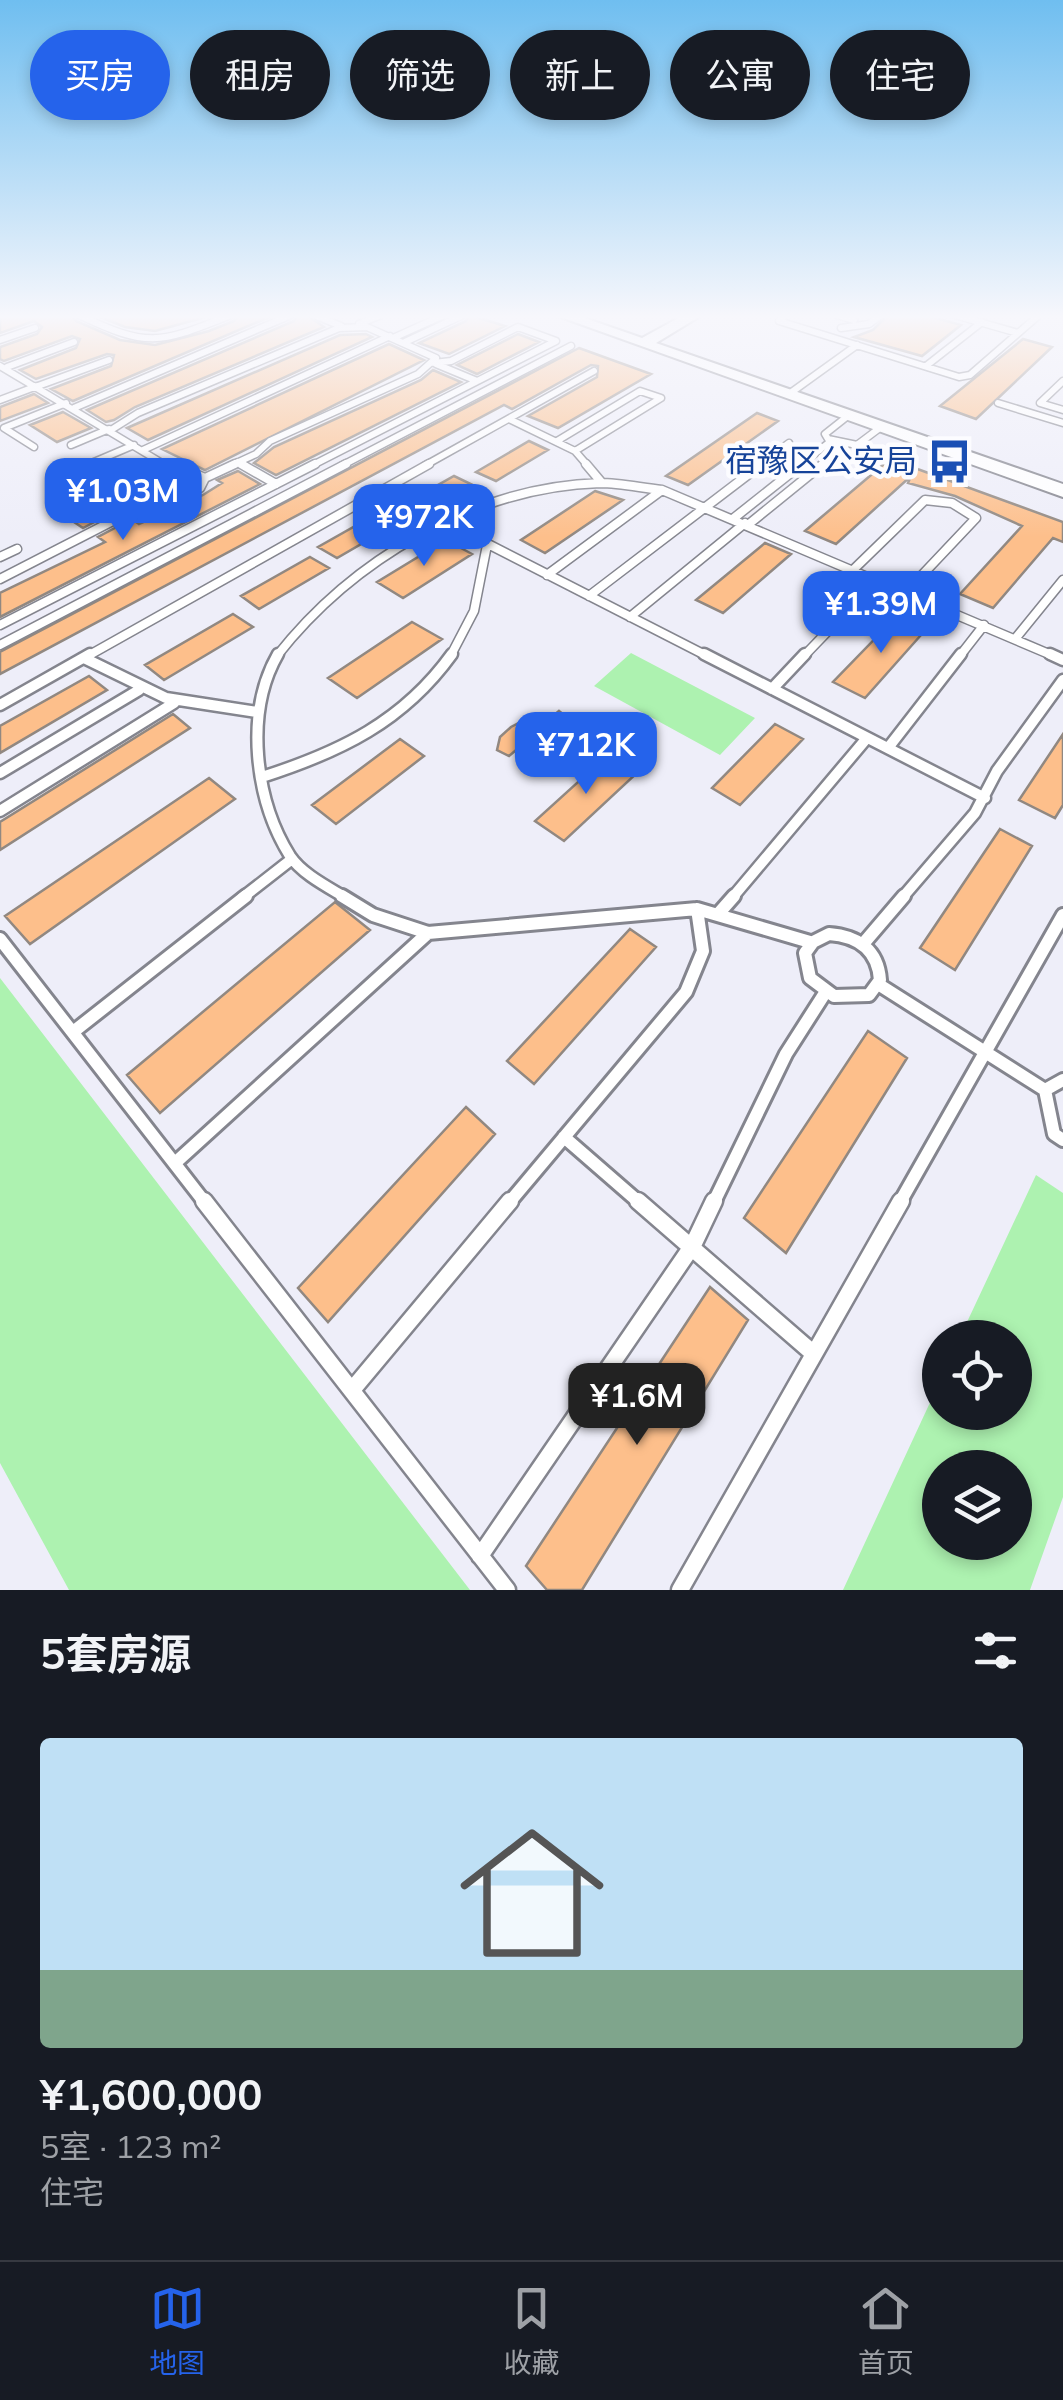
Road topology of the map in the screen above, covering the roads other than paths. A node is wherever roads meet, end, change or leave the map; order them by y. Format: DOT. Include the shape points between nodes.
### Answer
graph roads {
  1 [pos="29,389"];
  2 [pos="43,389"];
  3 [pos="118,389"];
  4 [pos="196,389"];
  5 [pos="277,389"];
  6 [pos="380,389"];
  7 [pos="461,389"];
  8 [pos="489,389"];
  9 [pos="562,389"];
  10 [pos="788,389"];
  11 [pos="796,389"];
  12 [pos="1054,389"];
  13 [pos="793,391"];
  14 [pos="0,400"];
  15 [pos="998,402"];
  16 [pos="66,403"];
  17 [pos="74,408"];
  18 [pos="1063,410"];
  19 [pos="849,416"];
  20 [pos="509,419"];
  21 [pos="1063,424"];
  22 [pos="881,426"];
  23 [pos="110,430"];
  24 [pos="557,441"];
  25 [pos="831,441"];
  26 [pos="789,443"];
  27 [pos="134,445"];
  28 [pos="71,446"];
  29 [pos="845,446"];
  30 [pos="34,447"];
  31 [pos="143,450"];
  32 [pos="576,450"];
  33 [pos="238,462"];
  34 [pos="87,466"];
  35 [pos="176,476"];
  36 [pos="204,478"];
  37 [pos="1063,482"];
  38 [pos="602,483"];
  39 [pos="276,484"];
  40 [pos="662,490"];
  41 [pos="1063,491"];
  42 [pos="169,492"];
  43 [pos="706,507"];
  44 [pos="734,518"];
  45 [pos="445,522"];
  46 [pos="747,524"];
  47 [pos="488,544"];
  48 [pos="17,549"];
  49 [pos="0,557"];
  50 [pos="853,570"];
  51 [pos="547,575"];
  52 [pos="0,579"];
  53 [pos="877,580"];
  54 [pos="1063,580"];
  55 [pos="906,592"];
  56 [pos="589,596"];
  57 [pos="630,617"];
  58 [pos="0,625"];
  59 [pos="984,626"];
  60 [pos="1016,639"];
  61 [pos="0,645"];
  62 [pos="84,658"];
  63 [pos="1063,660"];
  64 [pos="1063,680"];
  65 [pos="139,690"];
  66 [pos="772,690"];
  67 [pos="174,703"];
  68 [pos="0,706"];
  69 [pos="256,712"];
  70 [pos="867,738"];
  71 [pos="888,748"];
  72 [pos="0,773"];
  73 [pos="262,777"];
  74 [pos="984,798"];
  75 [pos="0,811"];
  76 [pos="292,858"];
  77 [pos="698,909"];
  78 [pos="720,913"];
  79 [pos="1063,915"];
  80 [pos="428,932"];
  81 [pos="0,939"];
  82 [pos="810,942"];
  83 [pos="863,944"];
  84 [pos="878,984"];
  85 [pos="824,993"];
  86 [pos="72,1032"];
  87 [pos="986,1052"];
  88 [pos="1063,1080"];
  89 [pos="1045,1090"];
  90 [pos="564,1137"];
  91 [pos="1063,1140"];
  92 [pos="175,1164"];
  93 [pos="691,1247"];
  94 [pos="814,1354"];
  95 [pos="352,1390"];
  96 [pos="480,1556"];
  97 [pos="507,1590"];
  98 [pos="680,1590"];
  1 -- 14 [label="lane"];
  2 -- 16 [label="lane"];
  3 -- 17 [label="lane"];
  4 -- 23 [label="lane"];
  5 -- 31 [label="lane"];
  6 -- 33 [label="lane"];
  7 -- 39 [label="lane"];
  8 -- 61 [label="lane"];
  9 -- 20 [label="lane"];
  10 -- 13 [label="street"];
  11 -- 13 [label="lane"];
  12 -- 18 [label="lane" via="1040,403"];
  13 -- 19 [label="street"];
  13 -- 37 [label="street"];
  15 -- 21 [label="lane"];
  16 -- 17 [label="lane"];
  16 -- 30 [label="lane" via="4,428"];
  17 -- 23 [label="lane"];
  19 -- 22 [label="street"];
  19 -- 25 [label="lane" via="825,434"];
  20 -- 24 [label="lane"];
  20 -- 62 [label="lane"];
  22 -- 29 [label="lane" via="860,444"];
  22 -- 41 [label="street"];
  23 -- 27 [label="lane"];
  23 -- 28 [label="lane"];
  24 -- 32 [label="lane"];
  24 -- 32 [label="lane" via="640,390 661,398"];
  25 -- 29 [label="lane"];
  25 -- 44 [label="lane"];
  26 -- 43 [label="lane"];
  27 -- 31 [label="lane"];
  27 -- 34 [label="lane"];
  29 -- 46 [label="lane"];
  31 -- 35 [label="lane"];
  32 -- 38 [label="lane"];
  33 -- 36 [label="lane"];
  33 -- 39 [label="lane"];
  35 -- 36 [label="lane"];
  35 -- 42 [label="lane" via="165,484"];
  36 -- 42 [label="lane" via="194,492"];
  38 -- 40 [label="lane"];
  38 -- 45 [label="lane" via="532,492"];
  39 -- 58 [label="lane"];
  40 -- 43 [label="lane"];
  40 -- 51 [label="lane"];
  42 -- 52 [label="lane"];
  43 -- 44 [label="lane"];
  43 -- 56 [label="lane"];
  44 -- 46 [label="lane"];
  45 -- 47 [label="lane"];
  45 -- 69 [label="lane" via="365,568 312,611 274,658"];
  46 -- 50 [label="lane"];
  46 -- 57 [label="lane"];
  47 -- 51 [label="lane"];
  47 -- 73 [label="lane" via="470,619 411,704 364,740"];
  48 -- 49 [label="lane"];
  50 -- 53 [label="lane"];
  50 -- 55 [label="lane" via="926,500 972,513 976,518"];
  51 -- 56 [label="lane"];
  53 -- 55 [label="lane"];
  53 -- 66 [label="lane"];
  54 -- 60 [label="lane"];
  55 -- 59 [label="lane"];
  56 -- 57 [label="lane"];
  57 -- 66 [label="lane"];
  59 -- 60 [label="lane"];
  59 -- 71 [label="lane"];
  60 -- 63 [label="lane"];
  62 -- 65 [label="lane"];
  62 -- 68 [label="lane"];
  64 -- 74 [label="lane" via="996,771"];
  65 -- 67 [label="lane"];
  65 -- 72 [label="lane"];
  66 -- 70 [label="lane"];
  67 -- 69 [label="lane"];
  67 -- 75 [label="lane"];
  69 -- 73 [label="lane"];
  70 -- 71 [label="lane"];
  70 -- 78 [label="lane"];
  71 -- 74 [label="lane"];
  73 -- 76 [label="lane" via="273,828"];
  74 -- 83 [label="lane"];
  76 -- 80 [label="lane" via="373,914"];
  76 -- 86 [label="lane"];
  77 -- 78 [label="lane"];
  77 -- 80 [label="lane"];
  77 -- 90 [label="lane" via="703,950 686,992"];
  78 -- 82 [label="lane"];
  79 -- 87 [label="lane"];
  80 -- 92 [label="lane"];
  81 -- 86 [label="lane"];
  82 -- 83 [label="lane" via="841,934"];
  82 -- 85 [label="lane" via="807,973"];
  83 -- 84 [label="lane" via="877,960"];
  84 -- 85 [label="lane" via="859,999"];
  84 -- 87 [label="lane"];
  85 -- 93 [label="lane" via="786,1054"];
  86 -- 92 [label="lane"];
  87 -- 89 [label="lane"];
  87 -- 94 [label="lane"];
  88 -- 89 [label="lane"];
  89 -- 91 [label="lane" via="1054,1134"];
  90 -- 93 [label="lane"];
  90 -- 95 [label="lane"];
  92 -- 95 [label="lane"];
  93 -- 94 [label="lane"];
  93 -- 96 [label="lane"];
  94 -- 98 [label="lane"];
  95 -- 96 [label="lane"];
  96 -- 97 [label="lane"];
}
